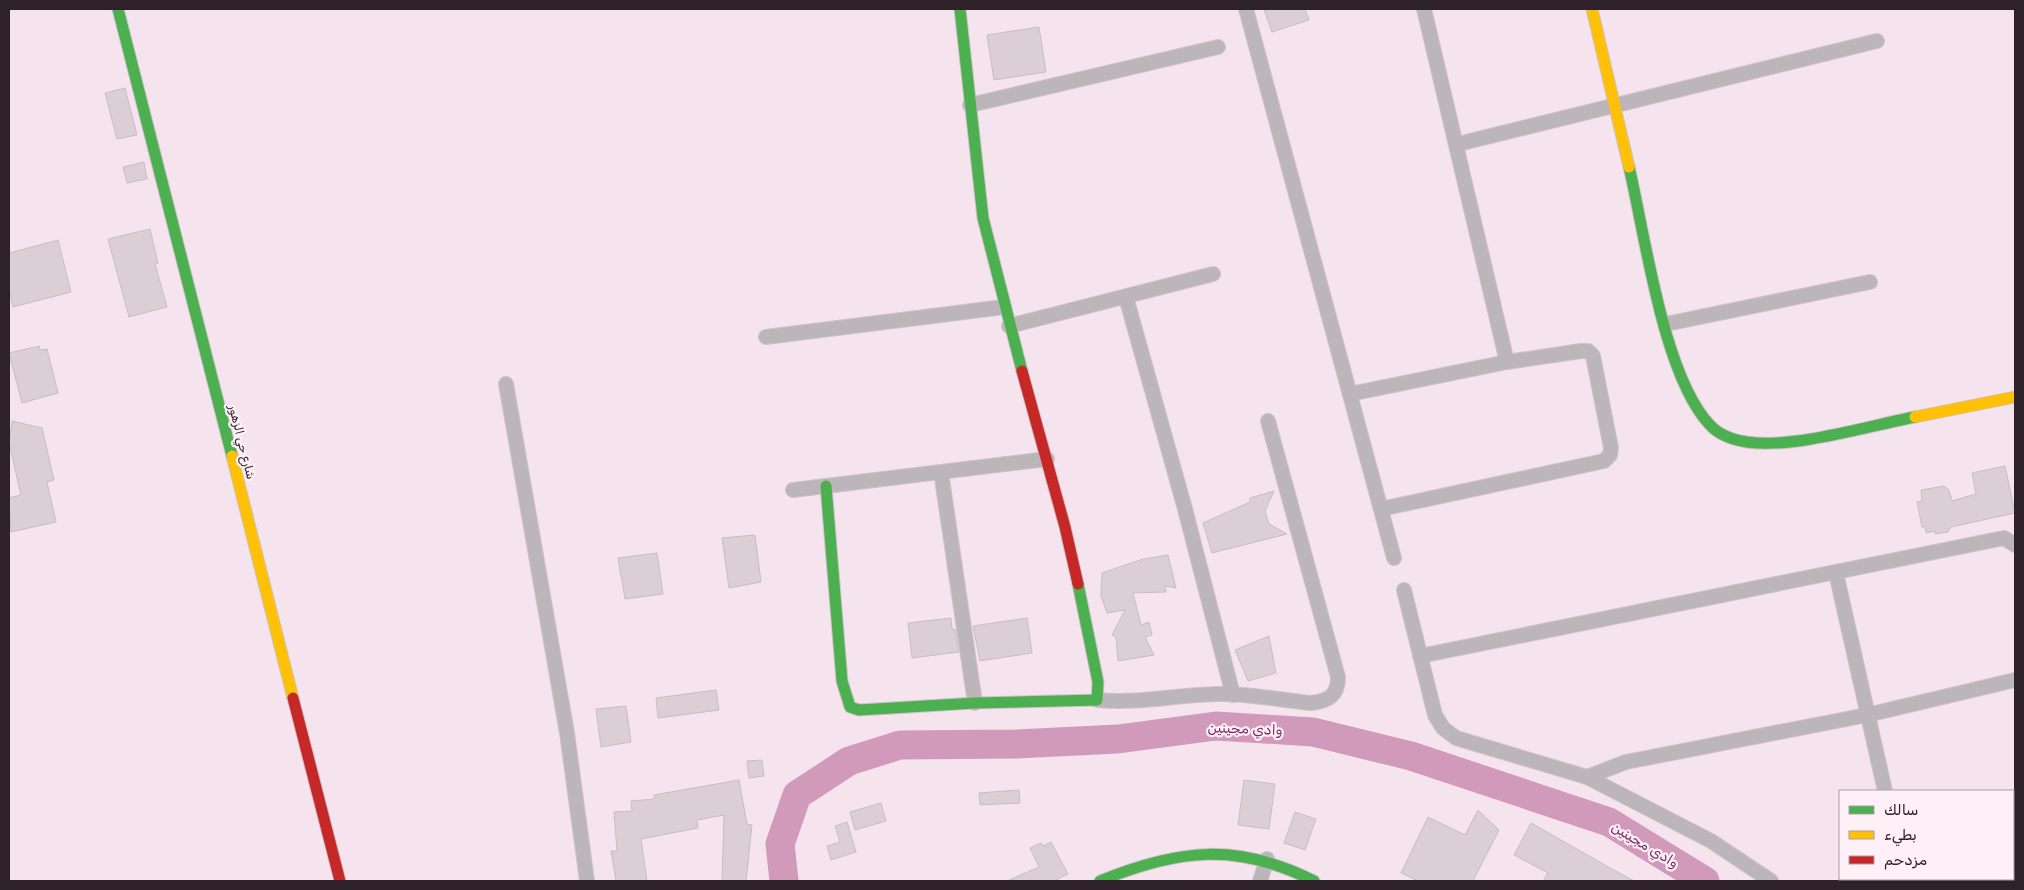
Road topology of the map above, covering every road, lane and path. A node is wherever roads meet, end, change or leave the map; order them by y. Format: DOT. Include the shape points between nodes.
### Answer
graph roads {
  1 [pos="118,9"];
  2 [pos="960,9"];
  3 [pos="1246,9"];
  4 [pos="1424,9"];
  5 [pos="1592,9"];
  6 [pos="1877,41"];
  7 [pos="1218,47"];
  8 [pos="970,105"];
  9 [pos="1614,106"];
  10 [pos="1458,144"];
  11 [pos="1213,274"];
  12 [pos="1870,282"];
  13 [pos="1126,297"];
  14 [pos="1004,308"];
  15 [pos="1666,324"];
  16 [pos="1009,326"];
  17 [pos="766,337"];
  18 [pos="1507,362"];
  19 [pos="506,384"];
  20 [pos="1350,394"];
  21 [pos="2015,397"];
  22 [pos="1268,421"];
  23 [pos="1047,460"];
  24 [pos="941,472"];
  25 [pos="826,486"];
  26 [pos="793,490"];
  27 [pos="1381,508"];
  28 [pos="2015,545"];
  29 [pos="1394,558"];
  30 [pos="1836,572"];
  31 [pos="1404,590"];
  32 [pos="1420,656"];
  33 [pos="2015,680"];
  34 [pos="1233,695"];
  35 [pos="1097,700"];
  36 [pos="975,703"];
  37 [pos="1867,715"];
  38 [pos="1587,777"];
  39 [pos="1885,790"];
  40 [pos="1266,859"];
  41 [pos="340,881"];
  42 [pos="587,881"];
  43 [pos="1100,881"];
  44 [pos="1260,881"];
  45 [pos="1314,881"];
  46 [pos="1771,881"];
  1 -- 41 [label="street, شارع حي الزهور"];
  2 -- 8 [label="street"];
  3 -- 20 [label="street"];
  4 -- 10 [label="street"];
  5 -- 9 [label="street"];
  6 -- 9 [label="street"];
  7 -- 8 [label="street"];
  8 -- 14 [label="street" via="983,218"];
  9 -- 10 [label="street"];
  9 -- 15 [label="street"];
  10 -- 18 [label="street"];
  11 -- 13 [label="street"];
  12 -- 15 [label="street"];
  13 -- 16 [label="street"];
  13 -- 34 [label="street"];
  14 -- 16 [label="street"];
  14 -- 17 [label="street"];
  15 -- 21 [label="street" via="1684,383 1697,407 1710,426 1745,442 1790,442"];
  16 -- 23 [label="street"];
  18 -- 20 [label="street"];
  18 -- 27 [label="street" via="1588,352 1592,356 1612,448 1610,455 1604,461"];
  19 -- 42 [label="street" via="567,733"];
  20 -- 27 [label="street"];
  22 -- 34 [label="street" via="1338,677 1338,687 1334,695 1311,703"];
  23 -- 24 [label="street"];
  23 -- 35 [label="street" via="1091,645 1098,682"];
  24 -- 25 [label="street"];
  24 -- 36 [label="street"];
  25 -- 26 [label="street"];
  25 -- 36 [label="street" via="842,681 850,707 859,710"];
  27 -- 29 [label="street"];
  28 -- 30 [label="street" via="2004,538"];
  30 -- 32 [label="street"];
  30 -- 37 [label="street"];
  31 -- 32 [label="street"];
  32 -- 38 [label="street" via="1435,715 1443,728 1456,738"];
  33 -- 37 [label="street"];
  34 -- 35 [label="street" via="1119,702"];
  35 -- 36 [label="street"];
  37 -- 38 [label="street" via="1626,762"];
  37 -- 39 [label="street"];
  38 -- 46 [label="street" via="1711,842"];
  40 -- 43 [label="street" via="1200,854 1136,866"];
  40 -- 44 [label="street"];
  40 -- 45 [label="street"];
}
